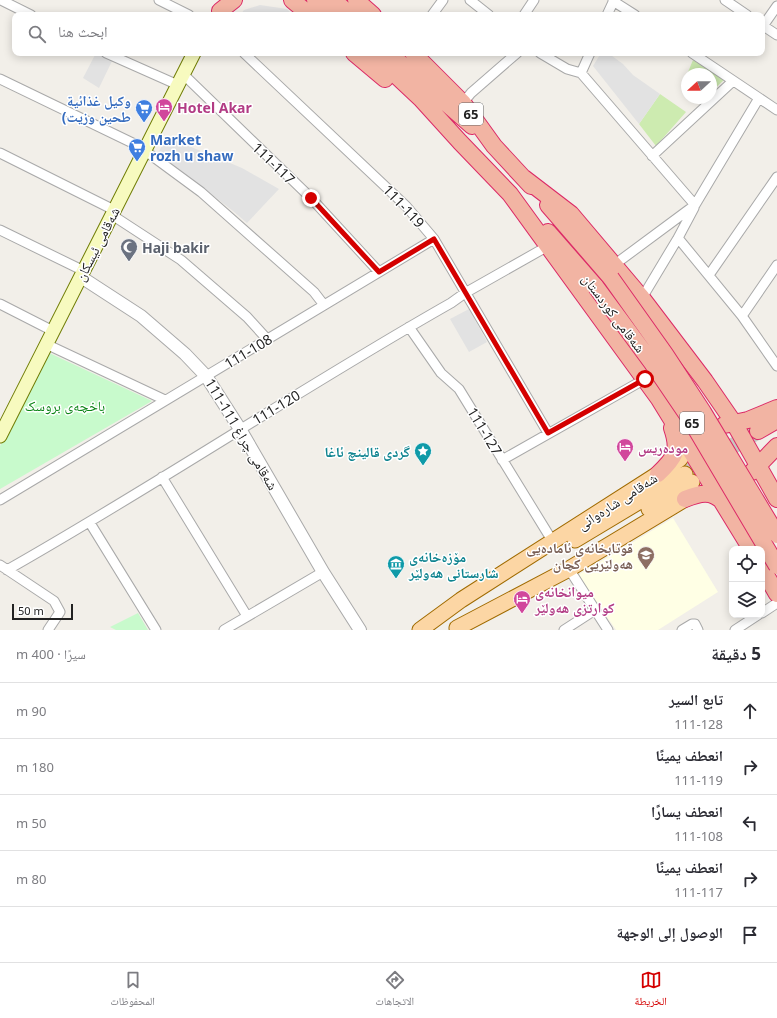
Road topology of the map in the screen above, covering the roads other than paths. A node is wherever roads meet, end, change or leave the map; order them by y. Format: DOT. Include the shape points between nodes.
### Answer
graph roads {
  1 [pos="1,0"];
  2 [pos="159,0"];
  3 [pos="234,0"];
  4 [pos="315,0"];
  5 [pos="334,0"];
  6 [pos="356,0"];
  7 [pos="444,0"];
  8 [pos="470,0"];
  9 [pos="534,0"];
  10 [pos="613,0"];
  11 [pos="724,0"];
  12 [pos="777,6"];
  13 [pos="220,8"];
  14 [pos="25,12"];
  15 [pos="183,12"];
  16 [pos="328,12"];
  17 [pos="347,12"];
  18 [pos="369,12"];
  19 [pos="434,12"];
  20 [pos="485,12"];
  21 [pos="526,12"];
  22 [pos="608,12"];
  23 [pos="631,12"];
  24 [pos="742,12"];
  25 [pos="765,22"];
  26 [pos="765,26"];
  27 [pos="777,35"];
  28 [pos="115,56"];
  29 [pos="192,56"];
  30 [pos="247,56"];
  31 [pos="358,56"];
  32 [pos="375,56"];
  33 [pos="392,56"];
  34 [pos="416,56"];
  35 [pos="514,56"];
  36 [pos="545,56"];
  37 [pos="589,56"];
  38 [pos="696,56"];
  39 [pos="581,73"];
  40 [pos="0,79"];
  41 [pos="181,79"];
  42 [pos="733,81"];
  43 [pos="759,98"];
  44 [pos="463,103"];
  45 [pos="777,110"];
  46 [pos="460,142"];
  47 [pos="494,146"];
  48 [pos="145,149"];
  49 [pos="0,153"];
  50 [pos="652,156"];
  51 [pos="777,177"];
  52 [pos="510,194"];
  53 [pos="695,205"];
  54 [pos="113,212"];
  55 [pos="0,230"];
  56 [pos="678,238"];
  57 [pos="434,239"];
  58 [pos="548,246"];
  59 [pos="777,265"];
  60 [pos="612,271"];
  61 [pos="379,272"];
  62 [pos="82,274"];
  63 [pos="709,275"];
  64 [pos="465,293"];
  65 [pos="642,298"];
  66 [pos="0,304"];
  67 [pos="324,305"];
  68 [pos="742,316"];
  69 [pos="409,327"];
  70 [pos="53,331"];
  71 [pos="267,339"];
  72 [pos="46,344"];
  73 [pos="774,353"];
  74 [pos="777,366"];
  75 [pos="206,376"];
  76 [pos="645,379"];
  77 [pos="705,381"];
  78 [pos="659,399"];
  79 [pos="165,400"];
  80 [pos="777,407"];
  81 [pos="777,420"];
  82 [pos="734,423"];
  83 [pos="240,429"];
  84 [pos="548,433"];
  85 [pos="0,436"];
  86 [pos="769,437"];
  87 [pos="689,446"];
  88 [pos="502,460"];
  89 [pos="758,465"];
  90 [pos="658,474"];
  91 [pos="162,477"];
  92 [pos="716,489"];
  93 [pos="685,499"];
  94 [pos="777,499"];
  95 [pos="0,500"];
  96 [pos="724,503"];
  97 [pos="90,523"];
  98 [pos="777,535"];
  99 [pos="553,542"];
  100 [pos="749,546"];
  101 [pos="777,566"];
  102 [pos="3,568"];
  103 [pos="569,569"];
  104 [pos="323,572"];
  105 [pos="765,573"];
  106 [pos="777,594"];
  107 [pos="777,603"];
  108 [pos="595,610"];
  109 [pos="765,610"];
  110 [pos="247,616"];
  111 [pos="753,618"];
  112 [pos="695,627"];
  113 [pos="457,629"];
  114 [pos="48,630"];
  115 [pos="156,630"];
  116 [pos="224,630"];
  117 [pos="360,630"];
  118 [pos="422,630"];
  119 [pos="564,630"];
  120 [pos="608,630"];
  121 [pos="682,630"];
  122 [pos="735,630"];
  1 -- 14 [label="street"];
  2 -- 15 [label="street"];
  3 -- 13 [label="highway"];
  4 -- 16 [label="highway"];
  5 -- 17 [label="highway"];
  6 -- 18 [label="highway"];
  7 -- 19 [label="street"];
  8 -- 20 [label="street"];
  9 -- 21 [label="street"];
  10 -- 22 [label="street"];
  10 -- 23 [label="street"];
  11 -- 24 [label="street"];
  12 -- 25 [label="street"];
  26 -- 27 [label="street"];
  28 -- 41 [label="street"];
  29 -- 41 [label="main road, شەقامی ئیسکان"];
  30 -- 57 [label="street, 111-119" via="400,200"];
  31 -- 46 [label="highway, شەقامی کوردستان / 65"];
  32 -- 46 [label="highway, شەقامی کوردستان / 65" via="421,99"];
  33 -- 47 [label="highway, شەقامی کوردستان / 65"];
  34 -- 44 [label="highway, شەقامی کوردستان / 65"];
  35 -- 44 [label="street"];
  36 -- 39 [label="street" via="567,70"];
  37 -- 39 [label="street"];
  38 -- 42 [label="street"];
  39 -- 50 [label="street"];
  40 -- 48 [label="street"];
  41 -- 48 [label="main road, شەقامی ئیسکان"];
  41 -- 61 [label="street, 111-117" via="311,198"];
  42 -- 43 [label="street"];
  42 -- 50 [label="street"];
  43 -- 45 [label="street"];
  43 -- 53 [label="street"];
  44 -- 47 [label="highway, شەقامی کوردستان / 65"];
  46 -- 52 [label="highway, شەقامی کوردستان / 65"];
  47 -- 60 [label="highway, شەقامی کوردستان / 65"];
  48 -- 54 [label="main road, شەقامی ئیسکان"];
  48 -- 67 [label="street" via="201,192 314,292"];
  49 -- 54 [label="street"];
  50 -- 53 [label="street"];
  51 -- 63 [label="street"];
  52 -- 58 [label="highway, شەقامی کوردستان / 65"];
  52 -- 101 [label="highway, شەقامی کوردستان / 65, bridge" via="552,236 596,288 652,363 690,419"];
  53 -- 56 [label="street"];
  53 -- 60 [label="street"];
  54 -- 62 [label="main road, شەقامی ئیسکان"];
  54 -- 71 [label="street" via="181,260 247,317"];
  55 -- 62 [label="street"];
  56 -- 63 [label="street"];
  56 -- 65 [label="street"];
  57 -- 61 [label="street, 111-108"];
  57 -- 64 [label="street, 111-119"];
  58 -- 64 [label="street, 111-120"];
  58 -- 76 [label="highway, شەقامی کوردستان / 65"];
  59 -- 68 [label="street"];
  60 -- 65 [label="highway, شەقامی کوردستان / 65"];
  60 -- 98 [label="highway, شەقامی کوردستان / 65, bridge" via="703,412"];
  61 -- 67 [label="street, 111-108"];
  62 -- 70 [label="main road, شەقامی ئیسکان"];
  62 -- 75 [label="street, شەقامی چراغ 111-111" via="141,316"];
  63 -- 68 [label="street"];
  64 -- 69 [label="street, 111-120"];
  64 -- 84 [label="street, 111-119"];
  65 -- 77 [label="highway, شەقامی کوردستان / 65"];
  66 -- 70 [label="street"];
  67 -- 71 [label="street, 111-108"];
  68 -- 73 [label="street"];
  69 -- 83 [label="street, 111-120"];
  69 -- 88 [label="street, 111-127" via="441,373 459,388"];
  70 -- 72 [label="main road, شەقامی ئیسکان"];
  71 -- 75 [label="street, 111-108"];
  72 -- 79 [label="street"];
  72 -- 85 [label="main road, شەقامی ئیسکان"];
  73 -- 74 [label="street"];
  75 -- 79 [label="street, 111-108"];
  75 -- 83 [label="street, شەقامی چراغ 111-111"];
  76 -- 78 [label="highway, شەقامی کوردستان / 65"];
  76 -- 84 [label="street"];
  77 -- 80 [label="highway" via="736,411 755,413"];
  77 -- 82 [label="highway, شەقامی کوردستان / 65"];
  78 -- 87 [label="highway, شەقامی کوردستان / 65"];
  78 -- 90 [label="highway" via="677,446 672,461"];
  79 -- 95 [label="street, 111-108"];
  80 -- 82 [label="highway" via="748,420"];
  81 -- 86 [label="highway"];
  82 -- 87 [label="highway" via="718,427 696,439"];
  82 -- 89 [label="highway, شەقامی کوردستان / 65"];
  83 -- 91 [label="street, 111-120"];
  83 -- 104 [label="street, شەقامی چراغ 111-111"];
  84 -- 88 [label="street"];
  86 -- 89 [label="highway"];
  87 -- 90 [label="main road, شەقامی شارەوانی" via="680,459"];
  87 -- 92 [label="highway, شەقامی کوردستان / 65"];
  88 -- 99 [label="street, 111-127"];
  89 -- 92 [label="highway" via="740,482"];
  89 -- 94 [label="highway, شەقامی کوردستان / 65"];
  90 -- 99 [label="main road, شەقامی شارەوانی"];
  91 -- 97 [label="street, 111-120"];
  91 -- 110 [label="street"];
  92 -- 93 [label="main road, شەقامی شارەوانی" via="700,490"];
  92 -- 96 [label="highway, شەقامی کوردستان / 65"];
  93 -- 96 [label="highway" via="706,492 717,496"];
  93 -- 103 [label="main road, شەقامی شارەوانی"];
  96 -- 100 [label="highway, شەقامی کوردستان / 65"];
  97 -- 102 [label="street, 111-120"];
  97 -- 115 [label="street"];
  99 -- 118 [label="main road, شەقامی شارەوانی" via="460,600"];
  102 -- 114 [label="street" via="54,601 60,612"];
  103 -- 108 [label="street"];
  103 -- 113 [label="main road, شەقامی شارەوانی"];
  104 -- 110 [label="street"];
  104 -- 117 [label="street, شەقامی چراغ 111-111"];
  105 -- 106 [label="highway"];
  107 -- 109 [label="street"];
  108 -- 119 [label="street"];
  108 -- 120 [label="street"];
  110 -- 116 [label="street"];
  111 -- 122 [label="street"];
  112 -- 121 [label="street"];
  113 -- 118 [label="main road, شەقامی شارەوانی" via="689,478"];
}
